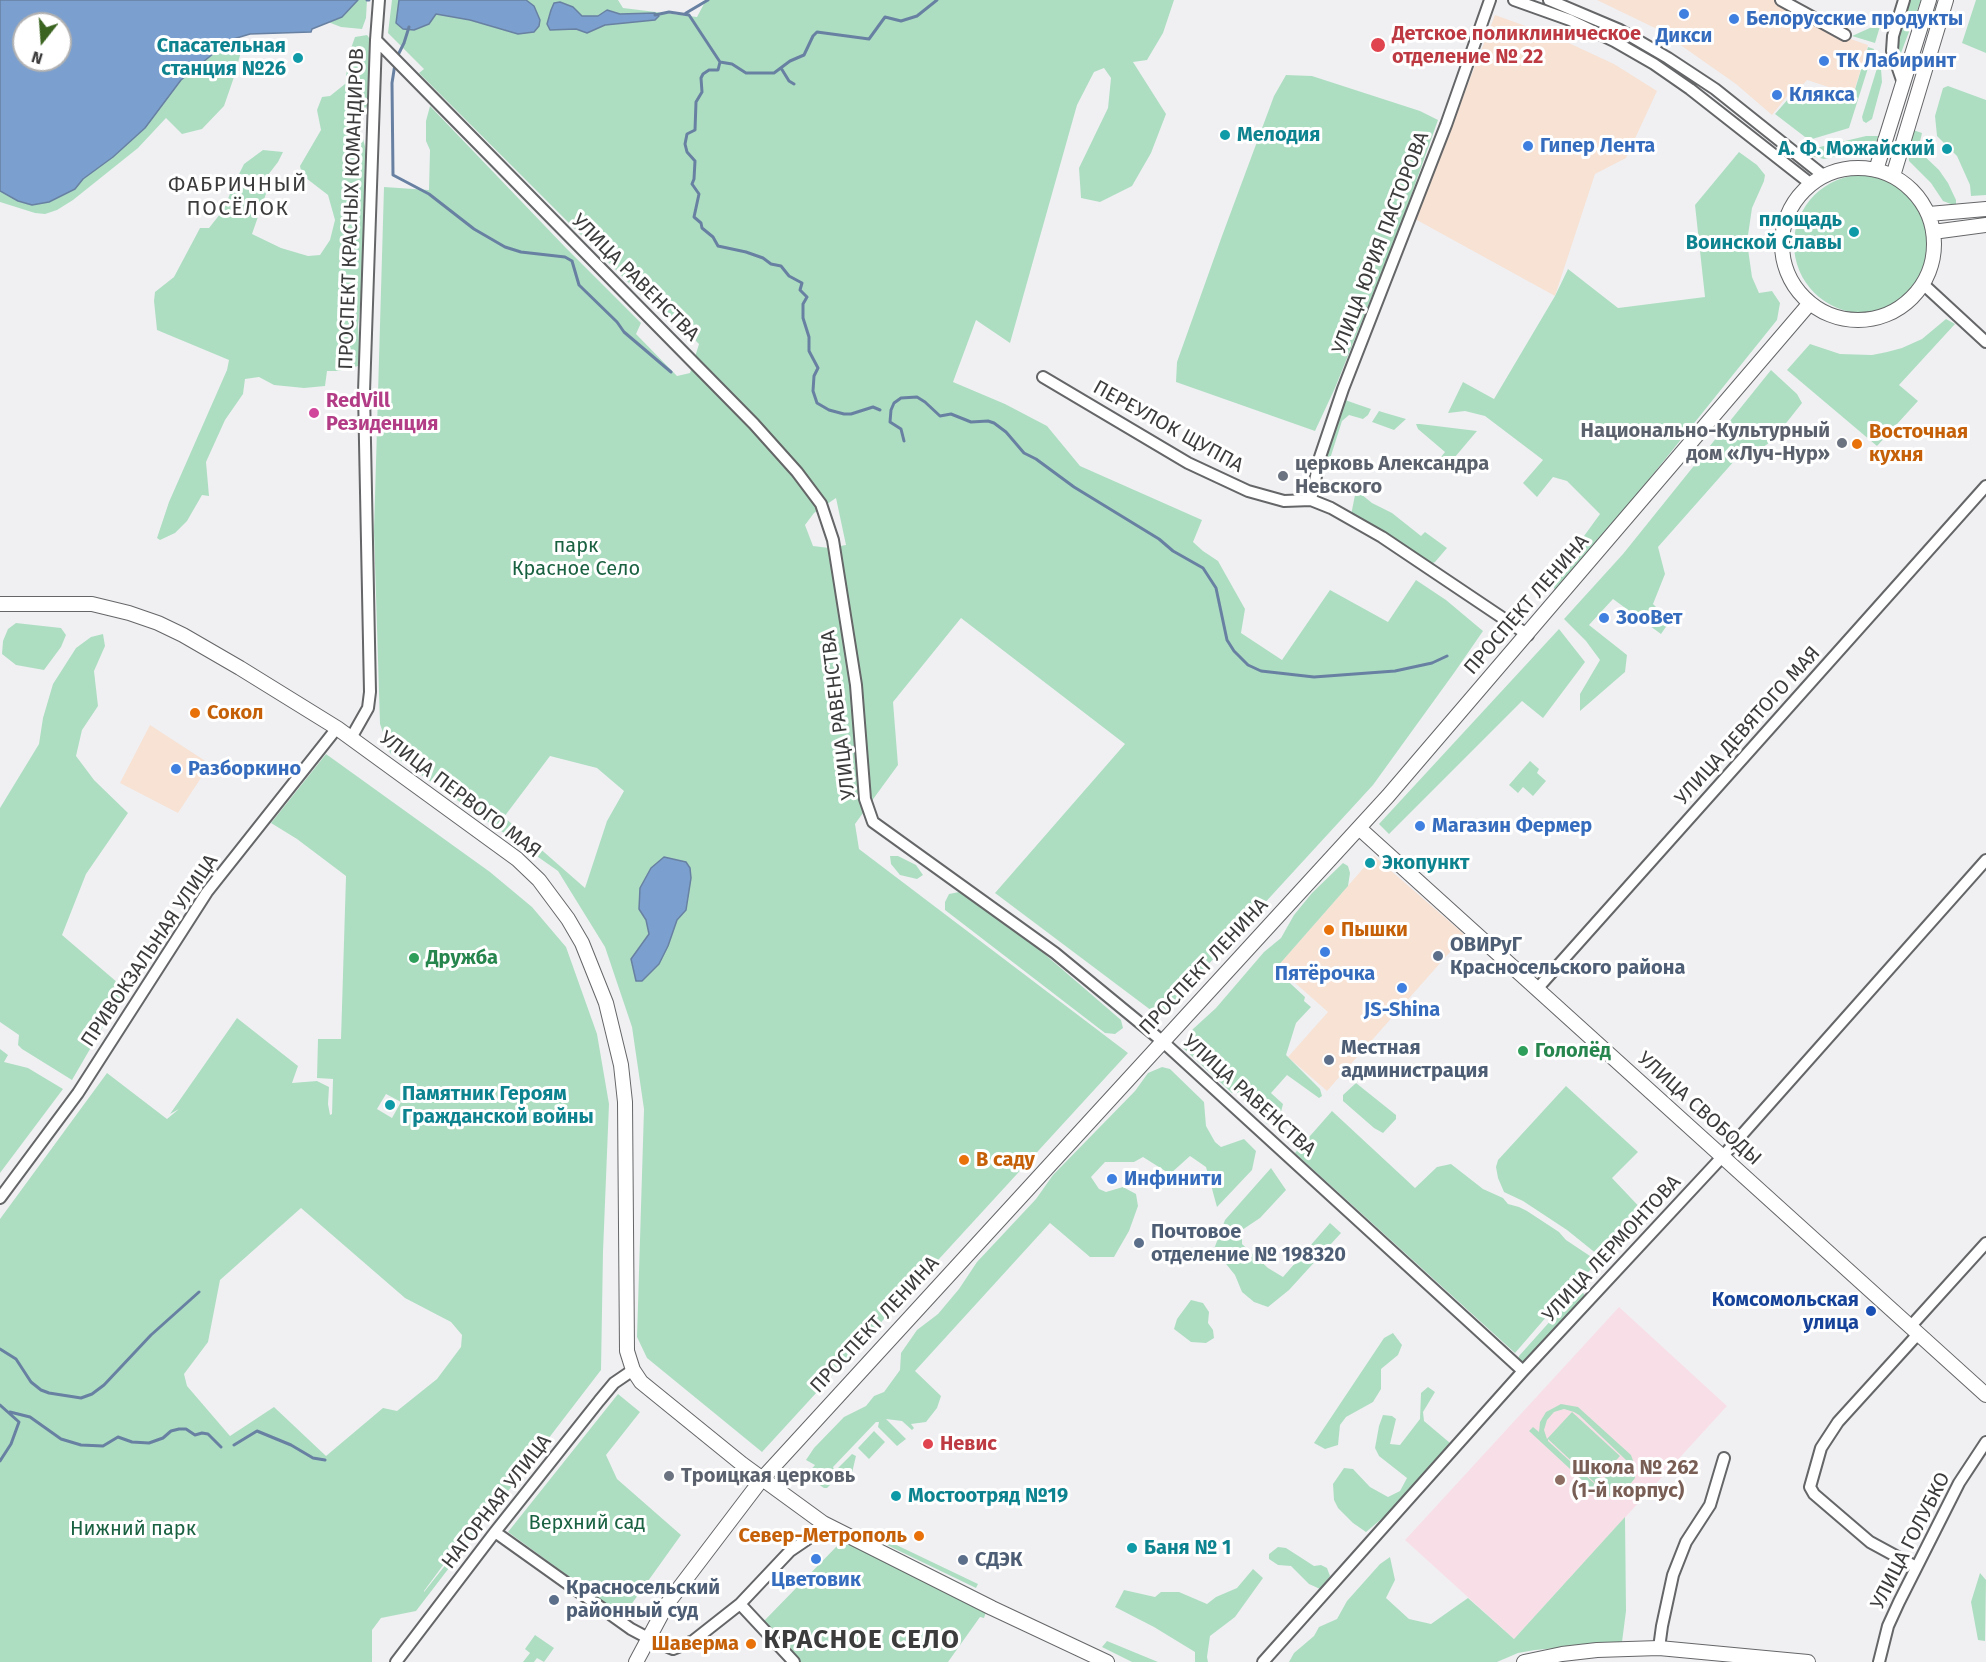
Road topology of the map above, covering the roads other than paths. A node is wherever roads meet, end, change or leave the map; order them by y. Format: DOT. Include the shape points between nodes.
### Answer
graph roads {
  1 [pos="379,0"];
  2 [pos="1490,0"];
  3 [pos="1514,0"];
  4 [pos="1549,0"];
  5 [pos="1781,0"];
  6 [pos="1904,0"];
  7 [pos="1929,0"];
  8 [pos="1946,0"];
  9 [pos="1845,36"];
  10 [pos="376,40"];
  11 [pos="1902,83"];
  12 [pos="1876,170"];
  13 [pos="1824,176"];
  14 [pos="1893,176"];
  15 [pos="1811,184"];
  16 [pos="1986,209"];
  17 [pos="1929,214"];
  18 [pos="1986,225"];
  19 [pos="1934,232"];
  20 [pos="1923,284"];
  21 [pos="1810,303"];
  22 [pos="1986,342"];
  23 [pos="1043,377"];
  24 [pos="1986,486"];
  25 [pos="1311,500"];
  26 [pos="0,604"];
  27 [pos="1528,635"];
  28 [pos="337,728"];
  29 [pos="351,738"];
  30 [pos="1359,828"];
  31 [pos="1986,860"];
  32 [pos="1537,988"];
  33 [pos="1162,1041"];
  34 [pos="1722,1156"];
  35 [pos="0,1198"];
  36 [pos="1986,1243"];
  37 [pos="1914,1330"];
  38 [pos="633,1370"];
  39 [pos="1523,1371"];
  40 [pos="1986,1395"];
  41 [pos="1986,1442"];
  42 [pos="1724,1458"];
  43 [pos="762,1479"];
  44 [pos="823,1523"];
  45 [pos="495,1532"];
  46 [pos="1916,1567"];
  47 [pos="740,1604"];
  48 [pos="648,1638"];
  49 [pos="1659,1648"];
  50 [pos="396,1662"];
  51 [pos="636,1662"];
  52 [pos="794,1662"];
  53 [pos="1107,1662"];
  54 [pos="1263,1662"];
  55 [pos="1524,1662"];
  56 [pos="1808,1662"];
  57 [pos="1879,1662"];
  1 -- 10 [label="street, ПРОСПЕКТ КРАСНЫХ КОМАНДИРОВ"];
  2 -- 25 [label="street, УЛИЦА ЮРИЯ ПАСТОРОВА" via="1446,125 1343,389 1320,457"];
  3 -- 15 [label="street" via="1570,20 1654,64"];
  4 -- 13 [label="street" via="1620,30 1668,58 1715,89"];
  5 -- 9 [label="street"];
  6 -- 11 [label="street" via="1892,51"];
  7 -- 11 [label="main road"];
  8 -- 14 [label="main road"];
  10 -- 29 [label="street, ПРОСПЕКТ КРАСНЫХ КОМАНДИРОВ" via="364,392 370,692 368,708"];
  10 -- 33 [label="street, УЛИЦА РАВЕНСТВА" via="754,424 821,504 833,540 856,685 865,800 873,822 1055,953"];
  11 -- 12 [label="main road"];
  12 -- 13 [label="main road" via="1848,168"];
  12 -- 14 [label="main road"];
  13 -- 15 [label="main road"];
  14 -- 17 [label="main road" via="1914,193"];
  15 -- 21 [label="main road" via="1787,217 1782,243 1789,276"];
  16 -- 17 [label="main road"];
  17 -- 19 [label="main road"];
  18 -- 19 [label="main road"];
  19 -- 20 [label="main road" via="1933,261"];
  20 -- 21 [label="main road" via="1915,296 1892,313 1865,320 1842,319"];
  20 -- 22 [label="street"];
  21 -- 27 [label="main road, ПРОСПЕКТ ЛЕНИНА"];
  23 -- 25 [label="street, ПЕРЕУЛОК ЩУППА" via="1188,463 1248,491 1284,501"];
  24 -- 32 [label="street, УЛИЦА ДЕВЯТОГО МАЯ"];
  25 -- 27 [label="street, ПЕРЕУЛОК ЩУППА" via="1382,537"];
  26 -- 28 [label="main road, УЛИЦА ПЕРВОГО МАЯ" via="92,604 158,623 221,656"];
  27 -- 30 [label="main road, ПРОСПЕКТ ЛЕНИНА"];
  28 -- 29 [label="main road, УЛИЦА ПЕРВОГО МАЯ"];
  28 -- 35 [label="street, ПРИВОКЗАЛЬНАЯ УЛИЦА" via="207,892 78,1093"];
  29 -- 38 [label="main road, УЛИЦА ПЕРВОГО МАЯ" via="516,859 554,898 591,963 606,1003 621,1065 625,1102 627,1351"];
  30 -- 32 [label="main road, УЛИЦА СВОБОДЫ"];
  30 -- 33 [label="main road, ПРОСПЕКТ ЛЕНИНА"];
  31 -- 34 [label="street, УЛИЦА ЛЕРМОНТОВА"];
  32 -- 34 [label="main road, УЛИЦА СВОБОДЫ"];
  33 -- 39 [label="street, УЛИЦА РАВЕНСТВА"];
  33 -- 43 [label="main road, ПРОСПЕКТ ЛЕНИНА"];
  34 -- 37 [label="main road, УЛИЦА СВОБОДЫ"];
  34 -- 39 [label="street, УЛИЦА ЛЕРМОНТОВА"];
  36 -- 37 [label="street"];
  37 -- 40 [label="main road, УЛИЦА СВОБОДЫ"];
  37 -- 46 [label="street" via="1838,1422 1821,1448 1810,1487 1870,1542"];
  38 -- 43 [label="main road" via="662,1400"];
  38 -- 45 [label="street, НАГОРНАЯ УЛИЦА" via="614,1383"];
  39 -- 54 [label="street, УЛИЦА ЛЕРМОНТОВА"];
  41 -- 46 [label="street, УЛИЦА ГОЛУБКО" via="1959,1484"];
  42 -- 49 [label="street" via="1710,1505 1686,1542 1673,1575"];
  43 -- 44 [label="main road"];
  43 -- 48 [label="main road, ПРОСПЕКТ ЛЕНИНА" via="668,1604"];
  44 -- 47 [label="street" via="815,1534 790,1551"];
  44 -- 53 [label="main road"];
  45 -- 48 [label="street"];
  45 -- 50 [label="street, НАГОРНАЯ УЛИЦА"];
  46 -- 57 [label="street, УЛИЦА ГОЛУБКО" via="1888,1626"];
  47 -- 48 [label="street" via="693,1641 673,1649"];
  47 -- 52 [label="street"];
  48 -- 51 [label="main road, ПРОСПЕКТ ЛЕНИНА"];
  49 -- 55 [label="main road" via="1598,1650"];
  49 -- 56 [label="main road"];
}
